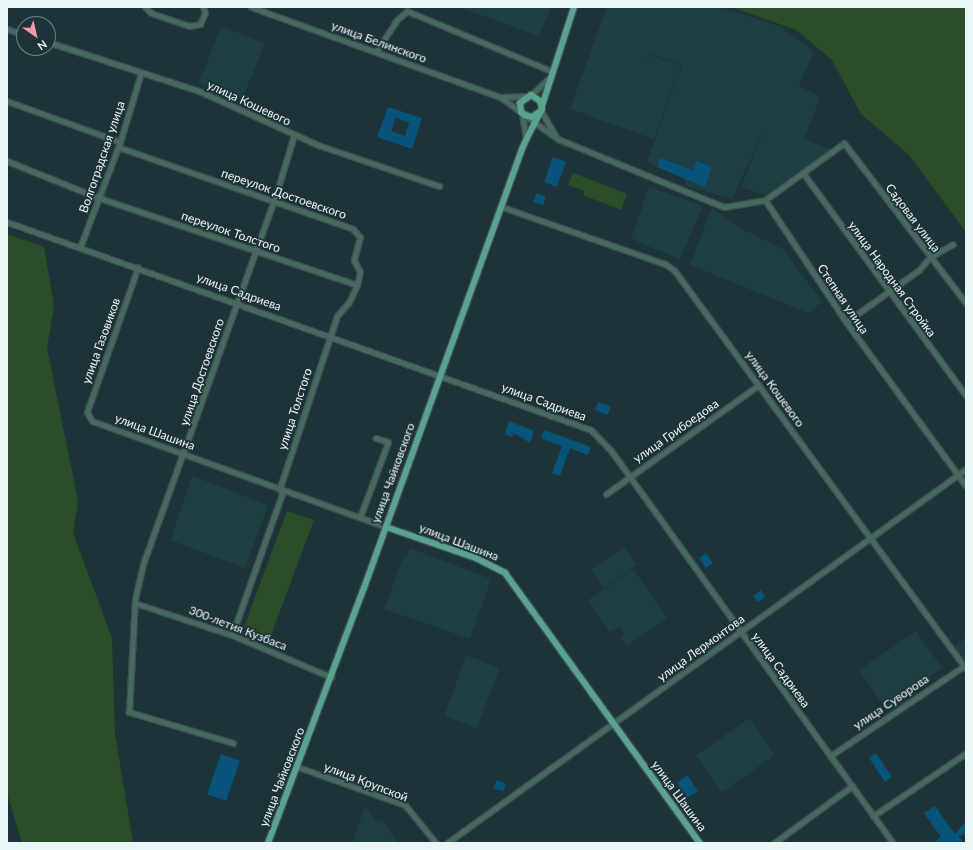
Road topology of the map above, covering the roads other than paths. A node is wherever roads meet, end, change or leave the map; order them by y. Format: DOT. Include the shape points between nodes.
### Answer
graph roads {
  1 [pos="145,7"];
  2 [pos="203,7"];
  3 [pos="251,7"];
  4 [pos="574,7"];
  5 [pos="56,45"];
  6 [pos="376,52"];
  7 [pos="551,71"];
  8 [pos="141,72"];
  9 [pos="549,78"];
  10 [pos="529,95"];
  11 [pos="500,97"];
  12 [pos="7,101"];
  13 [pos="541,110"];
  14 [pos="522,113"];
  15 [pos="534,124"];
  16 [pos="294,135"];
  17 [pos="558,139"];
  18 [pos="526,140"];
  19 [pos="119,144"];
  20 [pos="7,161"];
  21 [pos="803,173"];
  22 [pos="439,186"];
  23 [pos="99,198"];
  24 [pos="765,200"];
  25 [pos="274,201"];
  26 [pos="502,207"];
  27 [pos="7,222"];
  28 [pos="953,244"];
  29 [pos="80,247"];
  30 [pos="256,251"];
  31 [pos="930,257"];
  32 [pos="138,267"];
  33 [pos="357,285"];
  34 [pos="888,291"];
  35 [pos="237,302"];
  36 [pos="966,303"];
  37 [pos="846,322"];
  38 [pos="330,336"];
  39 [pos="440,376"];
  40 [pos="759,385"];
  41 [pos="966,396"];
  42 [pos="92,421"];
  43 [pos="376,438"];
  44 [pos="184,454"];
  45 [pos="966,469"];
  46 [pos="958,475"];
  47 [pos="629,476"];
  48 [pos="966,486"];
  49 [pos="281,490"];
  50 [pos="606,494"];
  51 [pos="360,517"];
  52 [pos="386,527"];
  53 [pos="871,538"];
  54 [pos="135,603"];
  55 [pos="741,632"];
  56 [pos="232,635"];
  57 [pos="965,668"];
  58 [pos="332,676"];
  59 [pos="613,723"];
  60 [pos="233,743"];
  61 [pos="966,753"];
  62 [pos="830,756"];
  63 [pos="298,767"];
  64 [pos="852,786"];
  65 [pos="873,816"];
  66 [pos="268,843"];
  67 [pos="436,843"];
  68 [pos="447,843"];
  69 [pos="700,843"];
  70 [pos="774,843"];
  71 [pos="893,843"];
  1 -- 2 [label="street" via="151,13 189,26 200,24 205,13"];
  3 -- 6 [label="street, улица Белинского"];
  4 -- 7 [label="main road, улица Чайковского"];
  5 -- 8 [label="street, улица Кошевого"];
  6 -- 7 [label="street" via="397,20 407,11"];
  6 -- 11 [label="street, улица Белинского"];
  7 -- 9 [label="main road, улица Чайковского"];
  8 -- 16 [label="street, улица Кошевого" via="199,91"];
  8 -- 19 [label="street, Волгоградская улица"];
  9 -- 10 [label="street"];
  9 -- 13 [label="main road, улица Чайковского"];
  10 -- 11 [label="street"];
  10 -- 13 [label="main road" via="540,101"];
  10 -- 14 [label="main road" via="520,103"];
  11 -- 14 [label="street"];
  12 -- 19 [label="street, переулок Достоевского"];
  13 -- 14 [label="main road" via="532,117"];
  13 -- 15 [label="main road, улица Чайковского"];
  13 -- 17 [label="street"];
  14 -- 15 [label="street"];
  14 -- 18 [label="street"];
  15 -- 17 [label="street"];
  15 -- 18 [label="main road, улица Чайковского"];
  16 -- 22 [label="street, улица Кошевого"];
  16 -- 25 [label="street, улица Достоевского"];
  17 -- 24 [label="street" via="724,207"];
  18 -- 26 [label="main road, улица Чайковского"];
  19 -- 23 [label="street, Волгоградская улица"];
  19 -- 25 [label="street, переулок Достоевского"];
  20 -- 23 [label="street, переулок Толстого"];
  21 -- 24 [label="street"];
  21 -- 31 [label="street, Садовая улица" via="844,143"];
  21 -- 34 [label="street, улица Народная Стройка"];
  23 -- 29 [label="street, Волгоградская улица"];
  23 -- 30 [label="street, переулок Толстого"];
  24 -- 37 [label="street, Степная улица"];
  25 -- 30 [label="street, улица Достоевского"];
  25 -- 33 [label="street, переулок Достоевского" via="354,229 360,237 354,260 360,272"];
  26 -- 39 [label="main road, улица Чайковского"];
  26 -- 40 [label="street, улица Кошевого" via="665,264 674,270"];
  27 -- 29 [label="street, улица Садриева"];
  28 -- 31 [label="street"];
  29 -- 32 [label="street, улица Садриева"];
  30 -- 33 [label="street, переулок Толстого"];
  30 -- 35 [label="street, улица Достоевского"];
  31 -- 34 [label="street" via="919,270"];
  31 -- 36 [label="street, Садовая улица"];
  32 -- 35 [label="street, улица Садриева"];
  32 -- 42 [label="street, улица Газовиков" via="87,412"];
  33 -- 38 [label="street, переулок Достоевского" via="349,302 337,316"];
  34 -- 37 [label="street"];
  34 -- 41 [label="street, улица Народная Стройка"];
  35 -- 38 [label="street, улица Садриева"];
  35 -- 44 [label="street, улица Достоевского"];
  37 -- 46 [label="street, Степная улица"];
  38 -- 39 [label="street, улица Садриева"];
  38 -- 49 [label="street, улица Толстого"];
  39 -- 47 [label="street, улица Садриева" via="591,430 605,442"];
  39 -- 52 [label="main road, улица Чайковского"];
  40 -- 47 [label="street, улица Грибоедова"];
  40 -- 53 [label="street, улица Кошевого"];
  42 -- 44 [label="street, улица Шашина"];
  43 -- 51 [label="street" via="388,442"];
  44 -- 49 [label="street, улица Шашина"];
  44 -- 54 [label="street, улица Достоевского" via="143,564"];
  45 -- 46 [label="street, улица Лермонтова"];
  46 -- 48 [label="street, Степная улица"];
  46 -- 53 [label="street, улица Лермонтова"];
  47 -- 50 [label="street, улица Грибоедова"];
  47 -- 55 [label="street, улица Садриева"];
  49 -- 51 [label="street, улица Шашина"];
  49 -- 56 [label="street, улица Толстого"];
  51 -- 52 [label="street, улица Шашина"];
  52 -- 58 [label="main road, улица Чайковского"];
  52 -- 59 [label="main road, улица Шашина" via="476,558 505,573"];
  53 -- 55 [label="street, улица Лермонтова"];
  53 -- 57 [label="street, улица Кошевого"];
  54 -- 56 [label="street, 300-летия Кузбаса"];
  54 -- 60 [label="street, улица Достоевского" via="130,712"];
  55 -- 59 [label="street, улица Лермонтова"];
  55 -- 62 [label="street, улица Садриева"];
  56 -- 58 [label="street, 300-летия Кузбаса"];
  57 -- 62 [label="street, улица Суворова"];
  58 -- 63 [label="main road, улица Чайковского"];
  59 -- 68 [label="street, улица Лермонтова"];
  59 -- 69 [label="main road, улица Шашина"];
  61 -- 65 [label="street"];
  62 -- 64 [label="street, улица Садриева"];
  63 -- 66 [label="main road, улица Чайковского"];
  63 -- 67 [label="street, улица Крупской" via="405,805"];
  64 -- 65 [label="street, улица Садриева"];
  64 -- 70 [label="street"];
  65 -- 71 [label="street, улица Садриева"];
}
